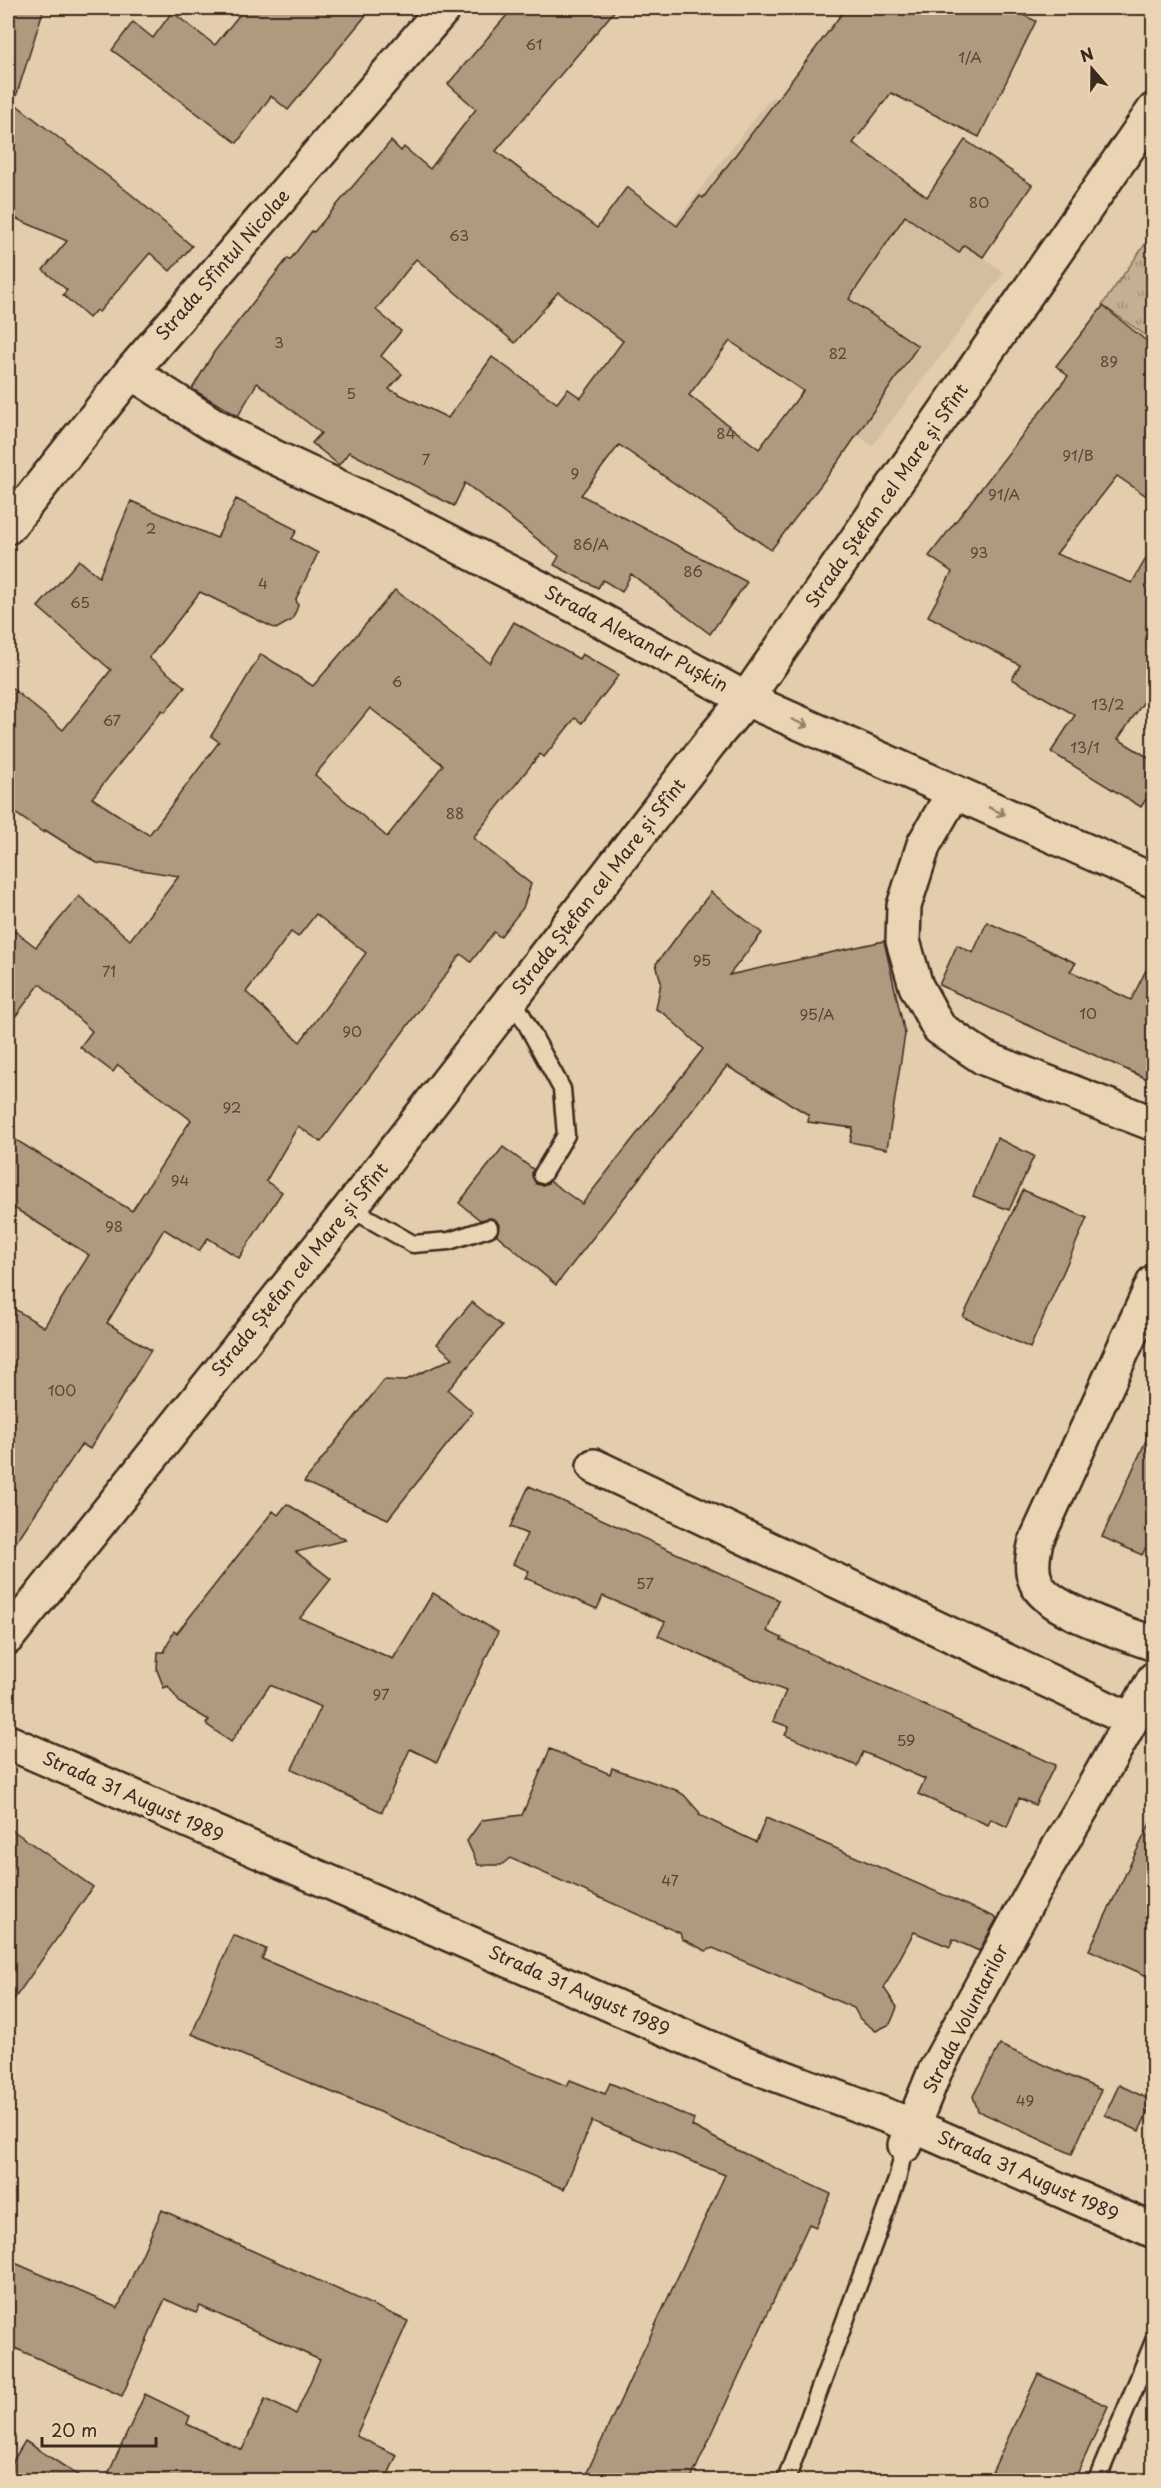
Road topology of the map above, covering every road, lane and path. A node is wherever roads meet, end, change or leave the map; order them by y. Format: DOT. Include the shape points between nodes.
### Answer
graph roads {
  1 [pos="444,8"];
  2 [pos="1154,110"];
  3 [pos="131,372"];
  4 [pos="8,527"];
  5 [pos="746,699"];
  6 [pos="954,792"];
  7 [pos="1154,881"];
  8 [pos="513,999"];
  9 [pos="1154,1124"];
  10 [pos="542,1175"];
  11 [pos="350,1208"];
  12 [pos="489,1228"];
  13 [pos="1154,1282"];
  14 [pos="594,1466"];
  15 [pos="8,1637"];
  16 [pos="1154,1644"];
  17 [pos="1154,1679"];
  18 [pos="1131,1720"];
  19 [pos="8,1742"];
  20 [pos="909,2136"];
  21 [pos="1154,2231"];
  22 [pos="1154,2341"];
  23 [pos="786,2481"];
  24 [pos="1097,2481"];
  1 -- 3 [label="street, Strada Sfîntul Nicolae"];
  2 -- 5 [label="street, Strada Ștefan cel Mare și Sfînt"];
  3 -- 4 [label="street, Strada Sfîntul Nicolae"];
  3 -- 5 [label="street, Strada Alexandr Pușkin" via="212,424 274,457 393,512 573,604"];
  5 -- 6 [label="street, Strada Alexandr Pușkin, one-way"];
  5 -- 8 [label="street, Strada Ștefan cel Mare și Sfînt"];
  6 -- 7 [label="street, Strada Alexandr Pușkin, one-way"];
  6 -- 9 [label="street" via="924,844 904,906 903,941 916,986 939,1028 984,1058"];
  8 -- 10 [label="lane" via="562,1089 566,1135"];
  8 -- 11 [label="street, Strada Ștefan cel Mare și Sfînt"];
  11 -- 12 [label="lane" via="413,1244 449,1241"];
  11 -- 15 [label="street, Strada Ștefan cel Mare și Sfînt"];
  13 -- 16 [label="street" via="1036,1541 1032,1561 1036,1583 1048,1598 1071,1612"];
  14 -- 18 [label="street"];
  17 -- 18 [label="street, Strada Voluntarilor"];
  18 -- 20 [label="street, Strada Voluntarilor" via="935,2071"];
  19 -- 20 [label="street, Strada 31 August 1989"];
  20 -- 21 [label="street, Strada 31 August 1989"];
  20 -- 23 [label="lane, Strada Voluntarilor" via="897,2180"];
  22 -- 24 [label="lane"];
}
